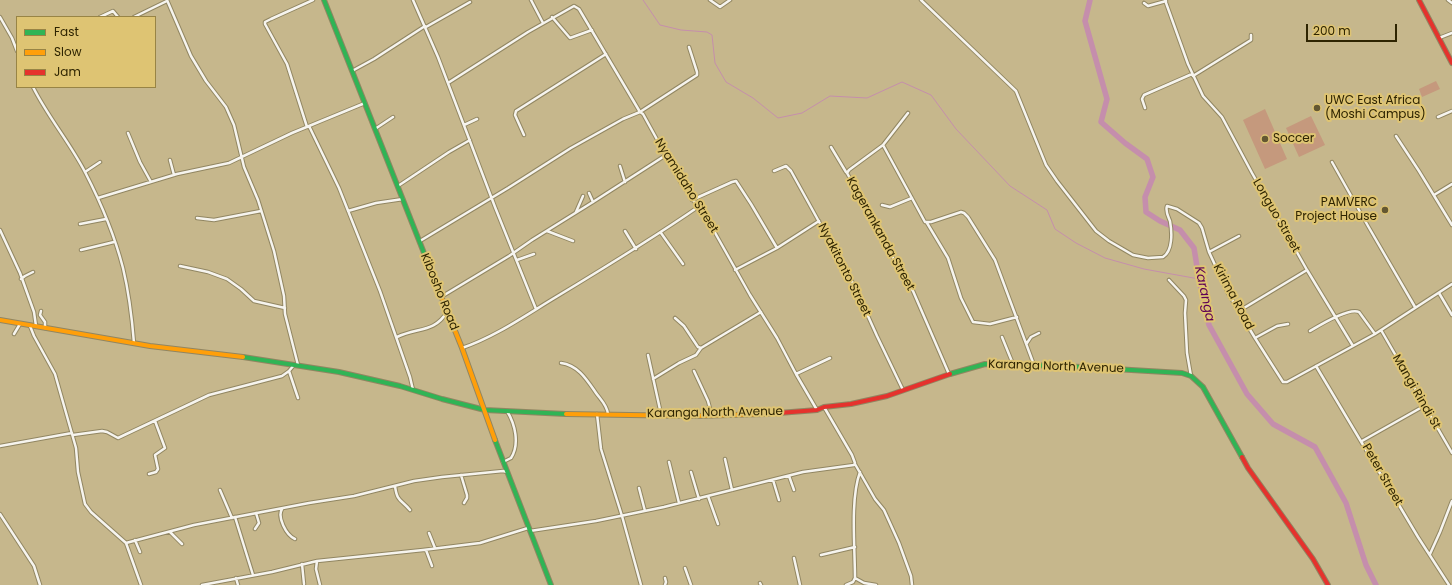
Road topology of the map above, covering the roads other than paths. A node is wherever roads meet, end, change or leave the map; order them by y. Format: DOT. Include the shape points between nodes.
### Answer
graph roads {
  1 [pos="314,0"];
  2 [pos="324,0"];
  3 [pos="413,0"];
  4 [pos="531,0"];
  5 [pos="710,0"];
  6 [pos="730,0"];
  7 [pos="921,0"];
  8 [pos="1165,0"];
  9 [pos="1419,0"];
  10 [pos="1448,0"];
  11 [pos="167,1"];
  12 [pos="470,2"];
  13 [pos="1452,2"];
  14 [pos="1144,3"];
  15 [pos="102,16"];
  16 [pos="117,16"];
  17 [pos="136,16"];
  18 [pos="0,17"];
  19 [pos="552,17"];
  20 [pos="543,23"];
  21 [pos="425,27"];
  22 [pos="592,30"];
  23 [pos="1452,33"];
  24 [pos="1251,35"];
  25 [pos="1439,38"];
  26 [pos="689,47"];
  27 [pos="16,49"];
  28 [pos="606,54"];
  29 [pos="1452,63"];
  30 [pos="352,72"];
  31 [pos="1193,75"];
  32 [pos="448,83"];
  33 [pos="34,88"];
  34 [pos="365,103"];
  35 [pos="1146,108"];
  36 [pos="1452,111"];
  37 [pos="640,112"];
  38 [pos="908,113"];
  39 [pos="393,117"];
  40 [pos="1438,117"];
  41 [pos="477,119"];
  42 [pos="308,126"];
  43 [pos="464,126"];
  44 [pos="375,129"];
  45 [pos="128,133"];
  46 [pos="524,135"];
  47 [pos="1396,136"];
  48 [pos="470,140"];
  49 [pos="882,145"];
  50 [pos="831,147"];
  51 [pos="666,155"];
  52 [pos="242,158"];
  53 [pos="170,160"];
  54 [pos="100,162"];
  55 [pos="1332,162"];
  56 [pos="620,166"];
  57 [pos="774,171"];
  58 [pos="85,172"];
  59 [pos="846,172"];
  60 [pos="174,175"];
  61 [pos="152,182"];
  62 [pos="626,182"];
  63 [pos="1452,184"];
  64 [pos="398,186"];
  65 [pos="589,193"];
  66 [pos="1434,195"];
  67 [pos="583,196"];
  68 [pos="492,197"];
  69 [pos="98,198"];
  70 [pos="912,198"];
  71 [pos="404,199"];
  72 [pos="692,200"];
  73 [pos="593,202"];
  74 [pos="882,205"];
  75 [pos="698,207"];
  76 [pos="261,211"];
  77 [pos="348,211"];
  78 [pos="576,212"];
  79 [pos="198,218"];
  80 [pos="106,219"];
  81 [pos="820,221"];
  82 [pos="927,223"];
  83 [pos="80,224"];
  84 [pos="1452,226"];
  85 [pos="0,230"];
  86 [pos="547,231"];
  87 [pos="626,231"];
  88 [pos="661,233"];
  89 [pos="1239,236"];
  90 [pos="573,241"];
  91 [pos="114,242"];
  92 [pos="420,242"];
  93 [pos="777,248"];
  94 [pos="636,249"];
  95 [pos="81,250"];
  96 [pos="514,252"];
  97 [pos="1209,252"];
  98 [pos="534,254"];
  99 [pos="517,260"];
  100 [pos="683,264"];
  101 [pos="180,266"];
  102 [pos="735,270"];
  103 [pos="1307,270"];
  104 [pos="33,272"];
  105 [pos="22,279"];
  106 [pos="1169,280"];
  107 [pos="1452,284"];
  108 [pos="1439,292"];
  109 [pos="441,297"];
  110 [pos="1415,307"];
  111 [pos="285,308"];
  112 [pos="536,309"];
  113 [pos="41,311"];
  114 [pos="1239,311"];
  115 [pos="447,312"];
  116 [pos="761,312"];
  117 [pos="1452,315"];
  118 [pos="1017,317"];
  119 [pos="1336,317"];
  120 [pos="675,318"];
  121 [pos="0,320"];
  122 [pos="20,323"];
  123 [pos="1288,324"];
  124 [pos="30,325"];
  125 [pos="36,326"];
  126 [pos="45,328"];
  127 [pos="1381,330"];
  128 [pos="1310,331"];
  129 [pos="1039,333"];
  130 [pos="14,334"];
  131 [pos="1375,334"];
  132 [pos="397,337"];
  133 [pos="1002,337"];
  134 [pos="1255,338"];
  135 [pos="134,343"];
  136 [pos="1026,343"];
  137 [pos="1353,346"];
  138 [pos="462,348"];
  139 [pos="701,348"];
  140 [pos="648,355"];
  141 [pos="830,358"];
  142 [pos="561,363"];
  143 [pos="1013,364"];
  144 [pos="296,365"];
  145 [pos="1034,365"];
  146 [pos="1316,366"];
  147 [pos="289,371"];
  148 [pos="694,371"];
  149 [pos="796,374"];
  150 [pos="949,374"];
  151 [pos="1191,376"];
  152 [pos="653,379"];
  153 [pos="413,390"];
  154 [pos="903,390"];
  155 [pos="298,398"];
  156 [pos="1424,406"];
  157 [pos="824,407"];
  158 [pos="485,410"];
  159 [pos="817,410"];
  160 [pos="507,411"];
  161 [pos="597,414"];
  162 [pos="608,414"];
  163 [pos="660,414"];
  164 [pos="712,416"];
  165 [pos="155,421"];
  166 [pos="72,434"];
  167 [pos="1362,441"];
  168 [pos="0,446"];
  169 [pos="1452,453"];
  170 [pos="725,459"];
  171 [pos="503,462"];
  172 [pos="669,462"];
  173 [pos="855,464"];
  174 [pos="508,472"];
  175 [pos="691,472"];
  176 [pos="860,472"];
  177 [pos="149,474"];
  178 [pos="461,475"];
  179 [pos="789,476"];
  180 [pos="773,480"];
  181 [pos="395,486"];
  182 [pos="639,488"];
  183 [pos="220,490"];
  184 [pos="732,490"];
  185 [pos="794,490"];
  186 [pos="708,496"];
  187 [pos="698,499"];
  188 [pos="779,500"];
  189 [pos="464,502"];
  190 [pos="1452,502"];
  191 [pos="678,503"];
  192 [pos="282,508"];
  193 [pos="410,510"];
  194 [pos="645,511"];
  195 [pos="256,513"];
  196 [pos="0,514"];
  197 [pos="622,516"];
  198 [pos="234,518"];
  199 [pos="718,524"];
  200 [pos="255,529"];
  201 [pos="529,529"];
  202 [pos="170,532"];
  203 [pos="429,534"];
  204 [pos="295,539"];
  205 [pos="135,540"];
  206 [pos="126,543"];
  207 [pos="182,544"];
  208 [pos="855,547"];
  209 [pos="435,548"];
  210 [pos="426,550"];
  211 [pos="140,552"];
  212 [pos="1430,554"];
  213 [pos="821,555"];
  214 [pos="794,558"];
  215 [pos="317,561"];
  216 [pos="302,564"];
  217 [pos="432,566"];
  218 [pos="685,568"];
  219 [pos="253,575"];
  220 [pos="236,578"];
  221 [pos="665,578"];
  222 [pos="855,578"];
  223 [pos="304,584"];
  224 [pos="854,584"];
  225 [pos="40,585"];
  226 [pos="141,585"];
  227 [pos="202,585"];
  228 [pos="238,585"];
  229 [pos="320,585"];
  230 [pos="551,585"];
  231 [pos="641,585"];
  232 [pos="665,585"];
  233 [pos="691,585"];
  234 [pos="800,585"];
  235 [pos="846,585"];
  236 [pos="876,585"];
  237 [pos="912,585"];
  238 [pos="1328,585"];
  239 [pos="1448,585"];
  1 -- 42 [label="street" via="265,22 287,64"];
  2 -- 30 [label="street, Kibosho Road"];
  3 -- 21 [label="street"];
  4 -- 20 [label="street"];
  5 -- 6 [label="street" via="720,7"];
  7 -- 97 [label="street, Kirima Road" via="1016,91 1046,165 1096,231 1133,255 1148,258 1165,256 1171,241 1170,222 1166,210 1169,206 1199,223"];
  8 -- 14 [label="street" via="1148,6"];
  8 -- 31 [label="street, Longuo Street"];
  9 -- 25 [label="street"];
  10 -- 13 [label="street"];
  11 -- 17 [label="street"];
  11 -- 52 [label="street" via="191,56 231,117"];
  12 -- 21 [label="street"];
  15 -- 16 [label="street" via="113,11"];
  18 -- 27 [label="street"];
  19 -- 20 [label="street"];
  19 -- 22 [label="street" via="570,38"];
  19 -- 22 [label="street, Nyamidaho Street" via="575,6"];
  20 -- 32 [label="street"];
  21 -- 30 [label="street"];
  21 -- 32 [label="street"];
  22 -- 28 [label="street, Nyamidaho Street"];
  23 -- 25 [label="street"];
  24 -- 31 [label="street" via="1251,40"];
  25 -- 29 [label="street"];
  26 -- 37 [label="street" via="697,75"];
  28 -- 37 [label="street, Nyamidaho Street"];
  28 -- 46 [label="street" via="516,111 515,115"];
  30 -- 34 [label="street, Kibosho Road"];
  31 -- 35 [label="street" via="1144,95 1142,100"];
  31 -- 103 [label="street, Longuo Street" via="1206,100 1222,117"];
  32 -- 43 [label="street"];
  33 -- 58 [label="street"];
  34 -- 42 [label="street"];
  34 -- 44 [label="street, Kibosho Road"];
  36 -- 40 [label="street"];
  37 -- 51 [label="street, Nyamidaho Street"];
  37 -- 68 [label="street" via="571,148"];
  38 -- 49 [label="street, Kagerankanda Street"];
  39 -- 44 [label="street"];
  41 -- 43 [label="street"];
  42 -- 52 [label="street"];
  42 -- 77 [label="street"];
  43 -- 48 [label="street"];
  44 -- 64 [label="street, Kibosho Road"];
  45 -- 61 [label="street"];
  47 -- 66 [label="street"];
  48 -- 64 [label="street"];
  48 -- 68 [label="street"];
  49 -- 59 [label="street, Kagerankanda Street"];
  49 -- 70 [label="street"];
  50 -- 59 [label="street"];
  51 -- 62 [label="street"];
  51 -- 72 [label="street, Nyamidaho Street"];
  52 -- 60 [label="street" via="224,165"];
  52 -- 76 [label="street"];
  53 -- 60 [label="street"];
  54 -- 58 [label="street"];
  55 -- 110 [label="street"];
  56 -- 62 [label="street"];
  57 -- 81 [label="street, Nyakitonto Street" via="784,166 789,168"];
  58 -- 69 [label="street"];
  59 -- 150 [label="street, Kagerankanda Street" via="912,292"];
  60 -- 61 [label="street"];
  61 -- 69 [label="street"];
  62 -- 73 [label="street"];
  63 -- 66 [label="street"];
  64 -- 71 [label="street, Kibosho Road"];
  65 -- 73 [label="street"];
  66 -- 84 [label="street"];
  67 -- 78 [label="street"];
  68 -- 92 [label="street"];
  68 -- 96 [label="street"];
  69 -- 80 [label="street"];
  70 -- 74 [label="street" via="890,207"];
  70 -- 82 [label="street"];
  71 -- 77 [label="street"];
  71 -- 92 [label="street, Kibosho Road"];
  72 -- 75 [label="street, Nyamidaho Street"];
  72 -- 93 [label="street" via="736,181"];
  73 -- 78 [label="street"];
  75 -- 88 [label="street"];
  75 -- 102 [label="street, Nyamidaho Street"];
  76 -- 79 [label="street" via="214,220"];
  76 -- 111 [label="street" via="274,251"];
  77 -- 132 [label="street"];
  78 -- 86 [label="street"];
  80 -- 83 [label="street"];
  80 -- 91 [label="street"];
  81 -- 93 [label="street"];
  81 -- 154 [label="street, Nyakitonto Street" via="854,285"];
  82 -- 118 [label="street" via="948,258 961,298 973,322 990,324"];
  82 -- 118 [label="street" via="961,212 966,214 995,260"];
  85 -- 105 [label="street"];
  86 -- 90 [label="street"];
  86 -- 96 [label="street"];
  87 -- 94 [label="street"];
  88 -- 94 [label="street"];
  88 -- 100 [label="street"];
  89 -- 97 [label="street"];
  91 -- 95 [label="street"];
  91 -- 135 [label="street" via="123,267"];
  92 -- 109 [label="street, Kibosho Road"];
  93 -- 102 [label="street"];
  94 -- 112 [label="street"];
  96 -- 99 [label="street"];
  96 -- 109 [label="street"];
  97 -- 114 [label="street, Kirima Road"];
  98 -- 99 [label="street"];
  99 -- 112 [label="street"];
  101 -- 111 [label="street" via="227,279 254,301"];
  102 -- 116 [label="street, Nyamidaho Street"];
  103 -- 114 [label="street"];
  103 -- 119 [label="street, Longuo Street"];
  104 -- 105 [label="street"];
  105 -- 125 [label="street" via="34,312"];
  106 -- 151 [label="street" via="1186,300"];
  107 -- 108 [label="street"];
  108 -- 110 [label="street"];
  108 -- 117 [label="street"];
  109 -- 115 [label="street, Kibosho Road"];
  110 -- 127 [label="street"];
  111 -- 144 [label="street"];
  112 -- 138 [label="street" via="486,338"];
  113 -- 126 [label="street"];
  114 -- 134 [label="street, Kirima Road"];
  115 -- 132 [label="street" via="438,324"];
  115 -- 138 [label="street, Kibosho Road"];
  116 -- 139 [label="street"];
  116 -- 149 [label="street, Nyamidaho Street"];
  118 -- 136 [label="street"];
  119 -- 128 [label="street"];
  119 -- 131 [label="street" via="1358,311"];
  119 -- 137 [label="street, Longuo Street"];
  120 -- 139 [label="street"];
  121 -- 122 [label="street, Karanga North Avenue"];
  122 -- 124 [label="street, Karanga North Avenue"];
  122 -- 130 [label="street"];
  123 -- 134 [label="street" via="1277,326"];
  124 -- 125 [label="street, Karanga North Avenue"];
  124 -- 166 [label="street" via="55,374"];
  125 -- 126 [label="street, Karanga North Avenue"];
  126 -- 135 [label="street, Karanga North Avenue"];
  127 -- 131 [label="street"];
  127 -- 156 [label="street, Mangi Rindi St"];
  129 -- 136 [label="street"];
  131 -- 137 [label="street"];
  132 -- 153 [label="street"];
  133 -- 143 [label="street"];
  134 -- 146 [label="street, Kirima Road" via="1283,382"];
  135 -- 144 [label="street, Karanga North Avenue"];
  136 -- 145 [label="street"];
  137 -- 146 [label="street"];
  138 -- 158 [label="street, Kibosho Road"];
  139 -- 152 [label="street" via="696,354"];
  140 -- 152 [label="street"];
  141 -- 149 [label="street"];
  142 -- 162 [label="street" via="573,367 585,377 605,403"];
  143 -- 145 [label="street, Karanga North Avenue"];
  143 -- 150 [label="street, Karanga North Avenue" via="985,364"];
  144 -- 147 [label="street"];
  144 -- 153 [label="street, Karanga North Avenue" via="363,377"];
  145 -- 151 [label="street, Karanga North Avenue" via="1182,373"];
  146 -- 167 [label="street, Peter Street"];
  147 -- 155 [label="street"];
  147 -- 165 [label="street" via="274,379 209,395"];
  148 -- 164 [label="street"];
  149 -- 159 [label="street, Nyamidaho Street"];
  150 -- 154 [label="street, Karanga North Avenue"];
  151 -- 238 [label="street" via="1203,387 1248,468 1313,559"];
  152 -- 163 [label="street"];
  153 -- 158 [label="street, Karanga North Avenue"];
  154 -- 157 [label="street, Karanga North Avenue" via="872,400"];
  156 -- 167 [label="street"];
  156 -- 169 [label="street, Mangi Rindi St"];
  157 -- 159 [label="street, Karanga North Avenue"];
  157 -- 173 [label="street"];
  158 -- 160 [label="street, Karanga North Avenue"];
  158 -- 171 [label="street, Kibosho Road"];
  159 -- 164 [label="street, Karanga North Avenue"];
  160 -- 161 [label="street, Karanga North Avenue"];
  160 -- 171 [label="street" via="514,424 515,447 511,458"];
  161 -- 162 [label="street, Karanga North Avenue"];
  161 -- 197 [label="street" via="601,449"];
  162 -- 163 [label="street, Karanga North Avenue"];
  163 -- 164 [label="street, Karanga North Avenue"];
  165 -- 166 [label="street" via="118,438 102,431"];
  165 -- 177 [label="street" via="165,448 155,455 158,469"];
  166 -- 168 [label="street"];
  166 -- 206 [label="street" via="85,504"];
  167 -- 212 [label="street, Peter Street"];
  170 -- 184 [label="street"];
  171 -- 174 [label="street, Kibosho Road"];
  172 -- 191 [label="street"];
  173 -- 176 [label="street"];
  173 -- 179 [label="street" via="850,467 811,470"];
  174 -- 178 [label="street"];
  174 -- 201 [label="street, Kibosho Road"];
  175 -- 187 [label="street"];
  176 -- 208 [label="street" via="855,501"];
  176 -- 237 [label="street" via="900,543 912,576"];
  178 -- 181 [label="street" via="430,478"];
  178 -- 189 [label="street" via="467,495"];
  179 -- 180 [label="street"];
  179 -- 185 [label="street"];
  180 -- 184 [label="street"];
  180 -- 188 [label="street"];
  181 -- 192 [label="street"];
  181 -- 193 [label="street" via="399,501"];
  182 -- 194 [label="street"];
  183 -- 198 [label="street"];
  184 -- 186 [label="street"];
  186 -- 187 [label="street"];
  186 -- 199 [label="street"];
  187 -- 191 [label="street"];
  190 -- 212 [label="street"];
  191 -- 194 [label="street"];
  192 -- 195 [label="street"];
  192 -- 204 [label="street" via="280,514 287,532"];
  194 -- 197 [label="street"];
  195 -- 198 [label="street"];
  195 -- 200 [label="street" via="259,523"];
  196 -- 225 [label="street" via="34,566"];
  197 -- 201 [label="street"];
  197 -- 231 [label="street"];
  198 -- 202 [label="street"];
  198 -- 219 [label="street"];
  201 -- 209 [label="street" via="487,541"];
  201 -- 230 [label="street, Kibosho Road"];
  202 -- 205 [label="street"];
  202 -- 207 [label="street"];
  203 -- 209 [label="street"];
  205 -- 206 [label="street"];
  205 -- 211 [label="street"];
  206 -- 226 [label="street"];
  208 -- 213 [label="street"];
  208 -- 222 [label="street"];
  209 -- 210 [label="street"];
  210 -- 215 [label="street"];
  210 -- 217 [label="street"];
  212 -- 239 [label="street, Peter Street"];
  214 -- 234 [label="street"];
  215 -- 216 [label="street"];
  215 -- 229 [label="street"];
  216 -- 219 [label="street"];
  216 -- 223 [label="street"];
  218 -- 233 [label="street"];
  219 -- 220 [label="street"];
  220 -- 227 [label="street"];
  220 -- 228 [label="street"];
  221 -- 232 [label="street"];
  222 -- 224 [label="street"];
  222 -- 236 [label="street"];
  224 -- 235 [label="street"];
}
